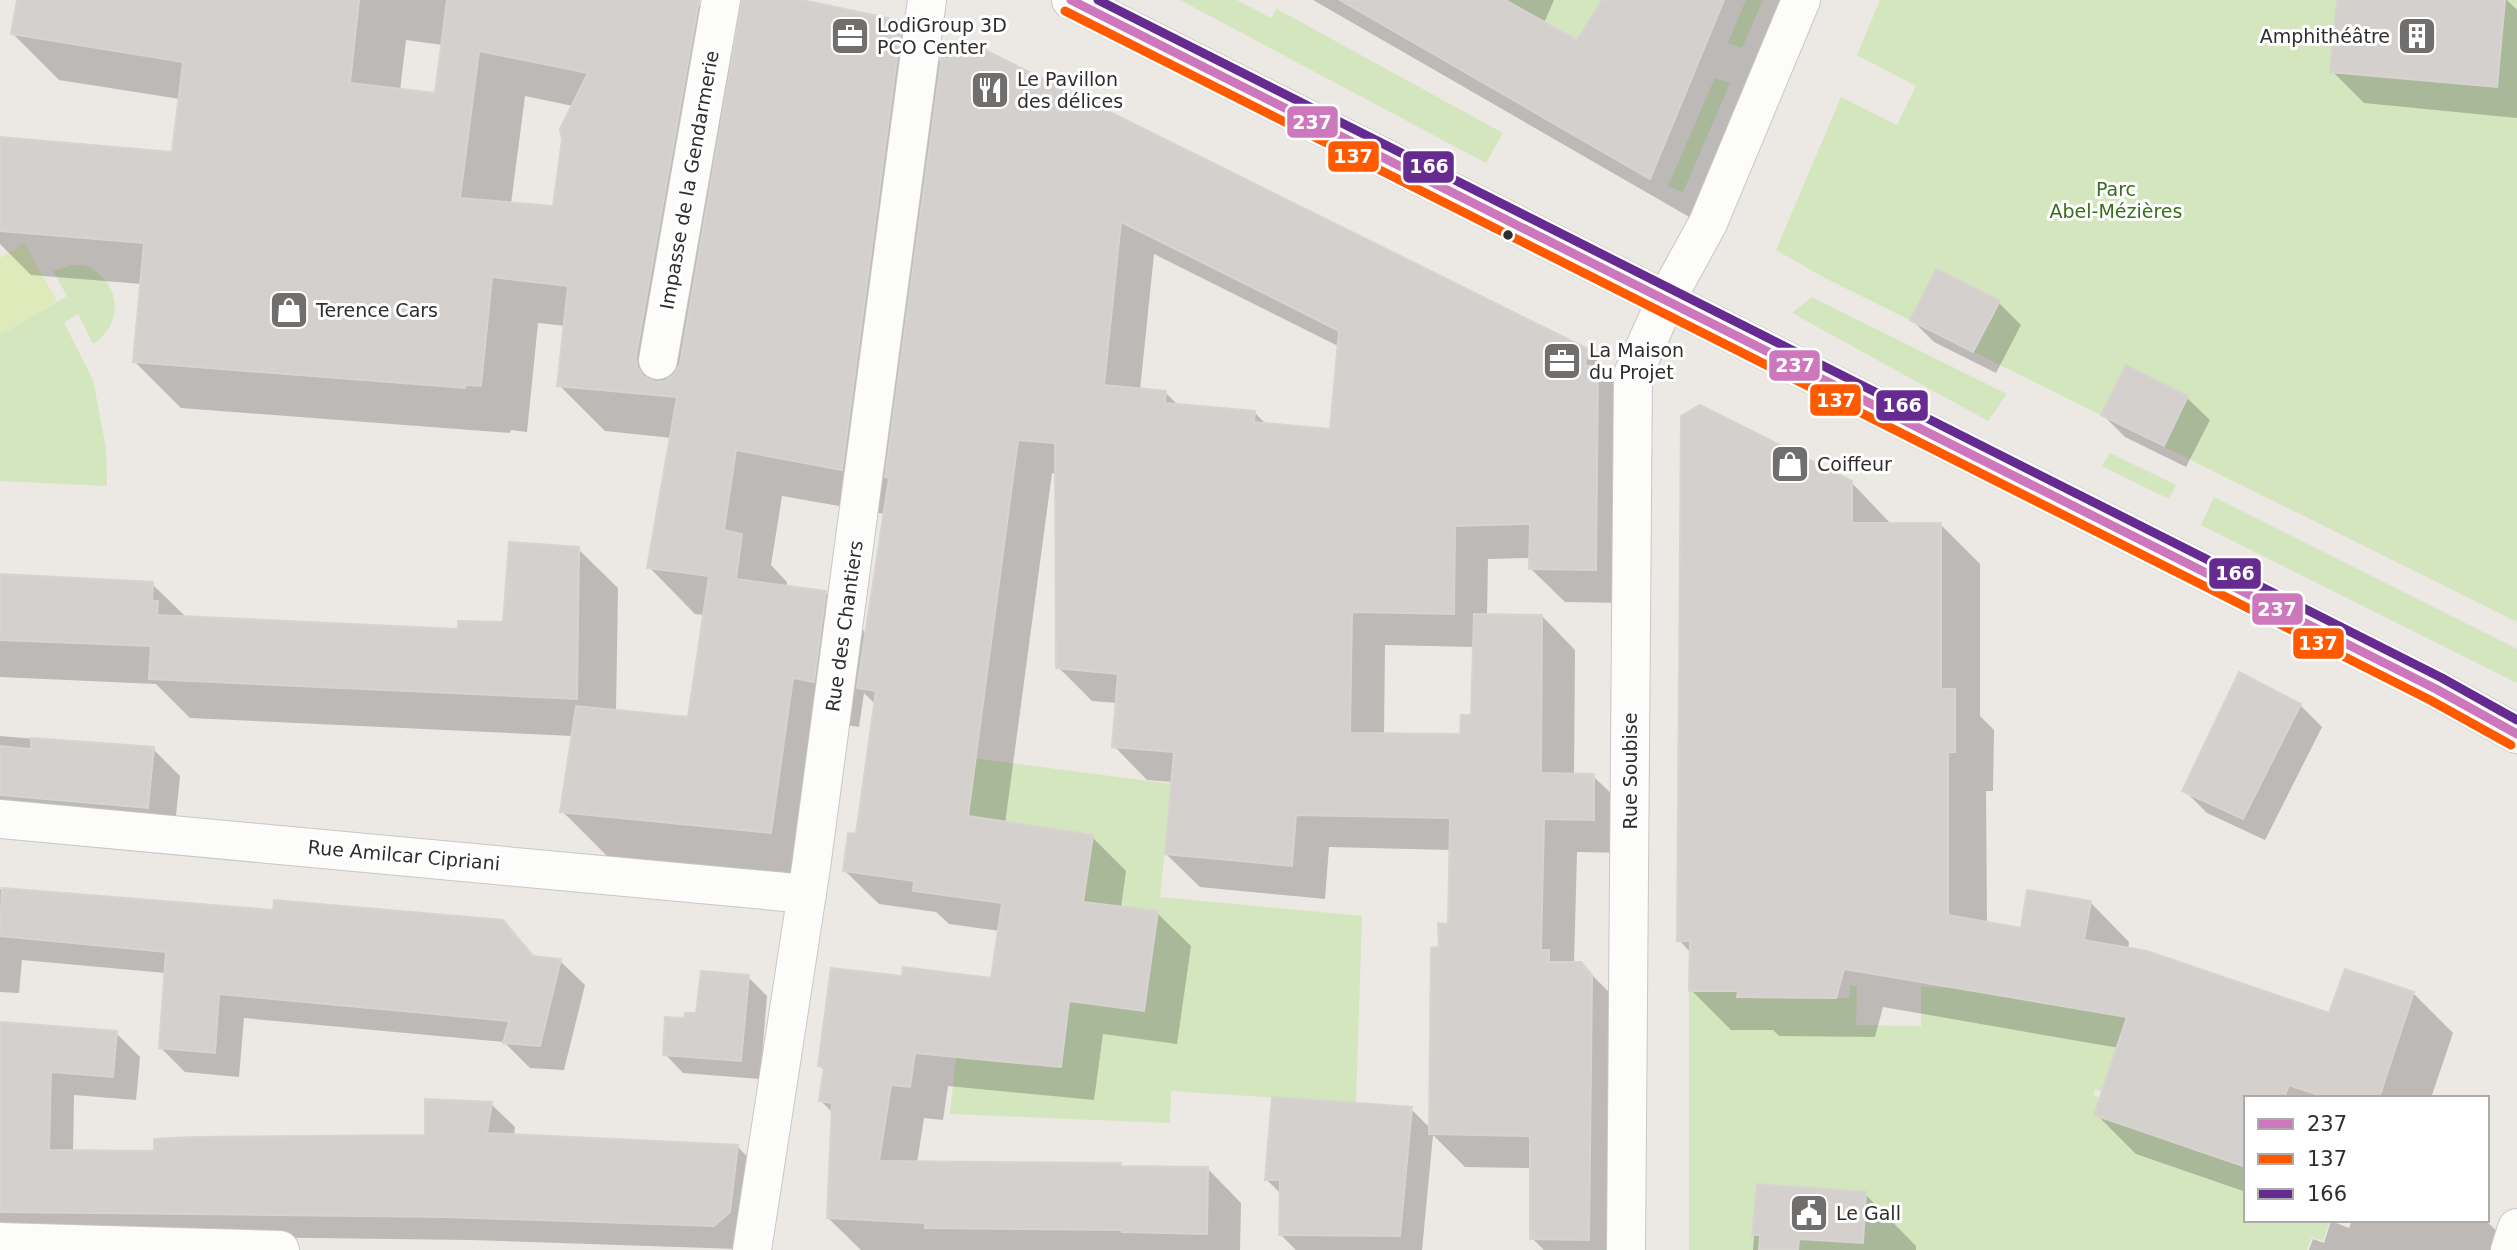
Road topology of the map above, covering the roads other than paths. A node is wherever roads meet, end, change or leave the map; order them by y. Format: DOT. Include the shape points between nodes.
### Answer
graph roads {
  1 [pos="720,0"];
  2 [pos="927,0"];
  3 [pos="1071,0"];
  4 [pos="1801,0"];
  5 [pos="1667,299"];
  6 [pos="658,360"];
  7 [pos="2517,734"];
  8 [pos="0,819"];
  9 [pos="807,894"];
  10 [pos="2517,1228"];
  11 [pos="0,1242"];
  12 [pos="280,1250"];
  13 [pos="752,1250"];
  14 [pos="1626,1250"];
  15 [pos="2510,1250"];
  1 -- 6 [label="street, Impasse de la Gendarmerie"];
  2 -- 9 [label="street, Rue des Chantiers"];
  3 -- 5 [label="street"];
  4 -- 5 [label="street, Rue Soubise" via="1709,223"];
  5 -- 7 [label="street"];
  5 -- 14 [label="street, Rue Soubise" via="1633,374"];
  8 -- 9 [label="street, Rue Amilcar Cipriani"];
  9 -- 13 [label="street, Rue des Chantiers"];
  10 -- 15 [label="street"];
  11 -- 12 [label="street"];
}
